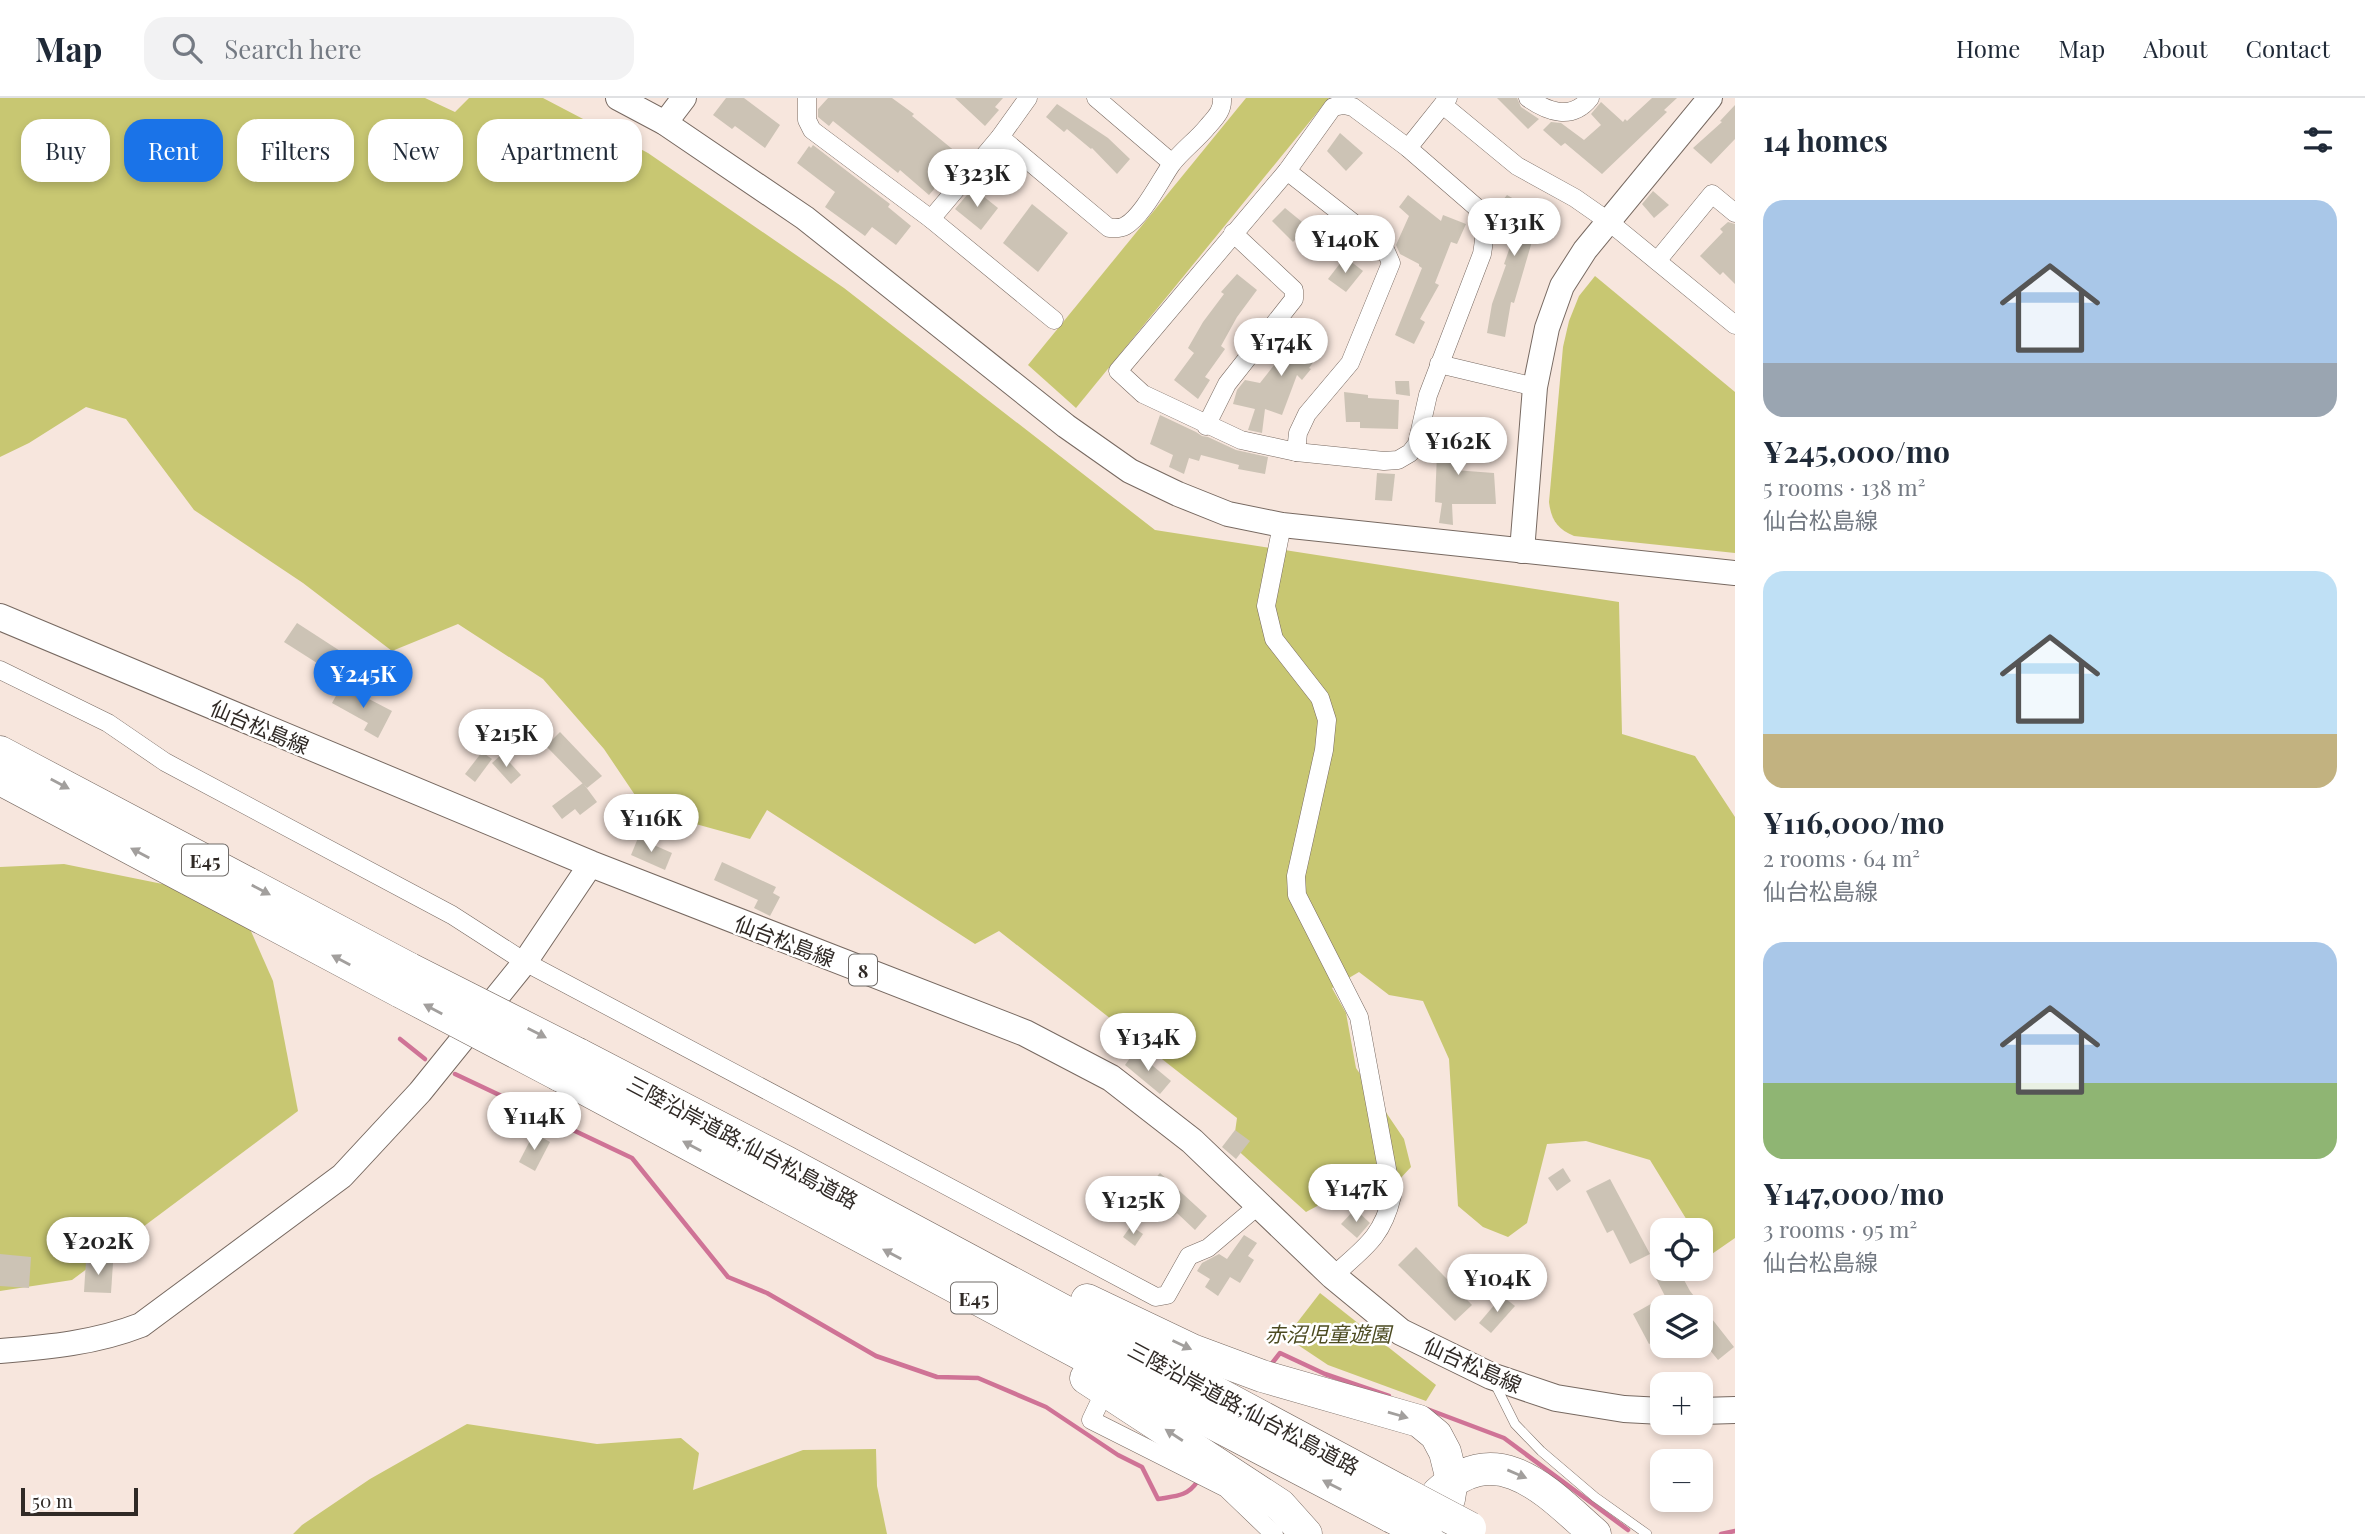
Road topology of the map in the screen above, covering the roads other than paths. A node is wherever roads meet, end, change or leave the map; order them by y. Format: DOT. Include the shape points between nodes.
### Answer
graph roads {
  1 [pos="618,98"];
  2 [pos="684,98"];
  3 [pos="807,98"];
  4 [pos="1028,98"];
  5 [pos="1096,98"];
  6 [pos="1222,98"];
  7 [pos="1528,98"];
  8 [pos="1590,98"];
  9 [pos="1710,98"];
  10 [pos="1445,101"];
  11 [pos="665,123"];
  12 [pos="1000,137"];
  13 [pos="1408,148"];
  14 [pos="1172,163"];
  15 [pos="1287,171"];
  16 [pos="1735,213"];
  17 [pos="931,219"];
  18 [pos="1608,222"];
  19 [pos="1233,233"];
  20 [pos="1657,261"];
  21 [pos="1054,320"];
  22 [pos="1735,325"];
  23 [pos="1439,364"];
  24 [pos="1535,387"];
  25 [pos="1206,426"];
  26 [pos="1296,452"];
  27 [pos="1282,525"];
  28 [pos="1522,551"];
  29 [pos="1735,573"];
  30 [pos="0,617"];
  31 [pos="0,670"];
  32 [pos="0,752"];
  33 [pos="0,779"];
  34 [pos="592,864"];
  35 [pos="525,962"];
  36 [pos="406,980"];
  37 [pos="568,1064"];
  38 [pos="786,1163"];
  39 [pos="1260,1205"];
  40 [pos="1333,1276"];
  41 [pos="936,1277"];
  42 [pos="1152,1295"];
  43 [pos="1143,1313"];
  44 [pos="0,1351"];
  45 [pos="1491,1376"];
  46 [pos="1102,1397"];
  47 [pos="1735,1409"];
  48 [pos="1650,1410"];
  49 [pos="1713,1410"];
  50 [pos="1452,1480"];
  51 [pos="1403,1514"];
  52 [pos="1477,1531"];
  53 [pos="1274,1534"];
  54 [pos="1306,1534"];
  55 [pos="1429,1534"];
  56 [pos="1595,1534"];
  57 [pos="1647,1534"];
  1 -- 11 [label="street"];
  2 -- 11 [label="street"];
  3 -- 17 [label="street" via="812,130"];
  4 -- 12 [label="street"];
  5 -- 14 [label="street"];
  6 -- 14 [label="street" via="1217,116"];
  7 -- 8 [label="street" via="1558,113 1570,112"];
  9 -- 18 [label="street"];
  10 -- 13 [label="street"];
  10 -- 18 [label="street" via="1517,166"];
  11 -- 27 [label="street" via="805,218 1066,426 1130,471 1228,514"];
  12 -- 14 [label="street" via="1110,228 1127,225"];
  12 -- 17 [label="street"];
  13 -- 15 [label="street" via="1353,107 1343,105 1333,107"];
  13 -- 23 [label="street" via="1484,218 1482,254"];
  15 -- 19 [label="street"];
  15 -- 26 [label="street" via="1384,247 1391,262 1350,363 1307,414"];
  16 -- 20 [label="street" via="1712,194"];
  17 -- 21 [label="street"];
  18 -- 20 [label="street"];
  18 -- 24 [label="street" via="1562,286 1547,328"];
  19 -- 25 [label="street" via="1294,289 1294,299 1227,384"];
  19 -- 25 [label="street" via="1118,371 1143,394"];
  20 -- 22 [label="street"];
  23 -- 24 [label="street"];
  23 -- 26 [label="street" via="1417,444 1410,453 1384,461"];
  24 -- 28 [label="street"];
  25 -- 26 [label="street" via="1241,440"];
  27 -- 28 [label="street"];
  27 -- 40 [label="street" via="1266,606 1275,639 1320,698 1327,720 1296,876 1297,895 1359,1017 1392,1196 1377,1237"];
  28 -- 29 [label="street"];
  30 -- 34 [label="main road, 仙台松島線 / 8"];
  31 -- 35 [label="street" via="108,723 165,762 452,915"];
  32 -- 36 [label="highway, 三陸沿岸道路;仙台松島道路 / E45, one-way"];
  36 -- 33 [label="highway, 三陸沿岸道路;仙台松島道路 / E45, one-way"];
  34 -- 35 [label="street"];
  34 -- 39 [label="main road, 仙台松島線 / 8" via="1026,1033 1111,1078 1192,1140"];
  35 -- 42 [label="street"];
  35 -- 44 [label="street" via="420,1092 342,1176 320,1193 141,1325 75,1345"];
  36 -- 37 [label="highway, 三陸沿岸道路;仙台松島道路 / E45, bridge"];
  37 -- 38 [label="highway, 三陸沿岸道路;仙台松島道路 / E45"];
  41 -- 37 [label="highway, 三陸沿岸道路;仙台松島道路 / E45, one-way"];
  38 -- 50 [label="highway, one-way" via="1192,1350 1308,1391 1419,1421 1436,1435"];
  38 -- 51 [label="highway, 三陸沿岸道路;仙台松島道路 / E45"];
  39 -- 40 [label="main road, 仙台松島線 / 8"];
  39 -- 42 [label="street" via="1208,1248 1189,1256 1167,1295"];
  40 -- 45 [label="main road, 仙台松島線 / 8" via="1401,1332"];
  51 -- 41 [label="highway, 三陸沿岸道路;仙台松島道路 / E45, one-way"];
  54 -- 41 [label="highway, one-way" via="1280,1505"];
  42 -- 43 [label="street"];
  45 -- 48 [label="main road, 仙台松島線 / 8" via="1556,1398"];
  45 -- 57 [label="lane" via="1515,1424 1541,1451"];
  46 -- 53 [label="street" via="1091,1420 1226,1488"];
  47 -- 49 [label="main road"];
  50 -- 51 [label="highway"];
  50 -- 55 [label="highway" via="1449,1499"];
  50 -- 56 [label="highway, one-way" via="1485,1468 1516,1472"];
  51 -- 52 [label="highway, 三陸沿岸道路;仙台松島道路 / E45, bridge"];
  51 -- 55 [label="highway, 三陸沿岸道路;仙台松島道路 / E45, bridge"];
}
